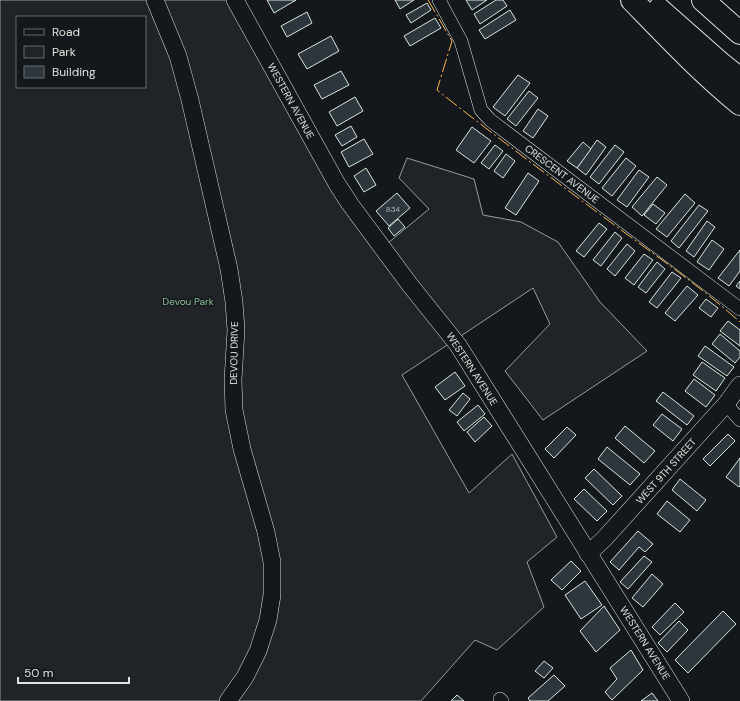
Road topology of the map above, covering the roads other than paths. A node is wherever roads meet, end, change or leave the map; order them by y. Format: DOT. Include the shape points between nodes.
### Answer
graph roads {
  1 [pos="155,0"];
  2 [pos="234,0"];
  3 [pos="439,0"];
  4 [pos="632,0"];
  5 [pos="650,0"];
  6 [pos="703,0"];
  7 [pos="740,32"];
  8 [pos="740,79"];
  9 [pos="740,104"];
  10 [pos="740,308"];
  11 [pos="740,385"];
  12 [pos="726,404"];
  13 [pos="740,420"];
  14 [pos="588,554"];
  15 [pos="228,701"];
  16 [pos="681,701"];
  1 -- 15 [label="street, DEVOU DRIVE" via="178,56 229,269 236,330 234,410 272,562 272,596 268,620 258,651 245,677"];
  2 -- 14 [label="street, WESTERN AVENUE" via="337,184 410,285 458,345"];
  3 -- 10 [label="street, CRESCENT AVENUE" via="461,41 481,110 490,120"];
  4 -- 9 [label="highway" via="682,52"];
  5 -- 8 [label="highway"];
  6 -- 7 [label="highway"];
  11 -- 12 [label="street, WEST 9TH STREET"];
  12 -- 13 [label="street"];
  12 -- 14 [label="street, WEST 9TH STREET"];
  14 -- 16 [label="street, WESTERN AVENUE"];
}
